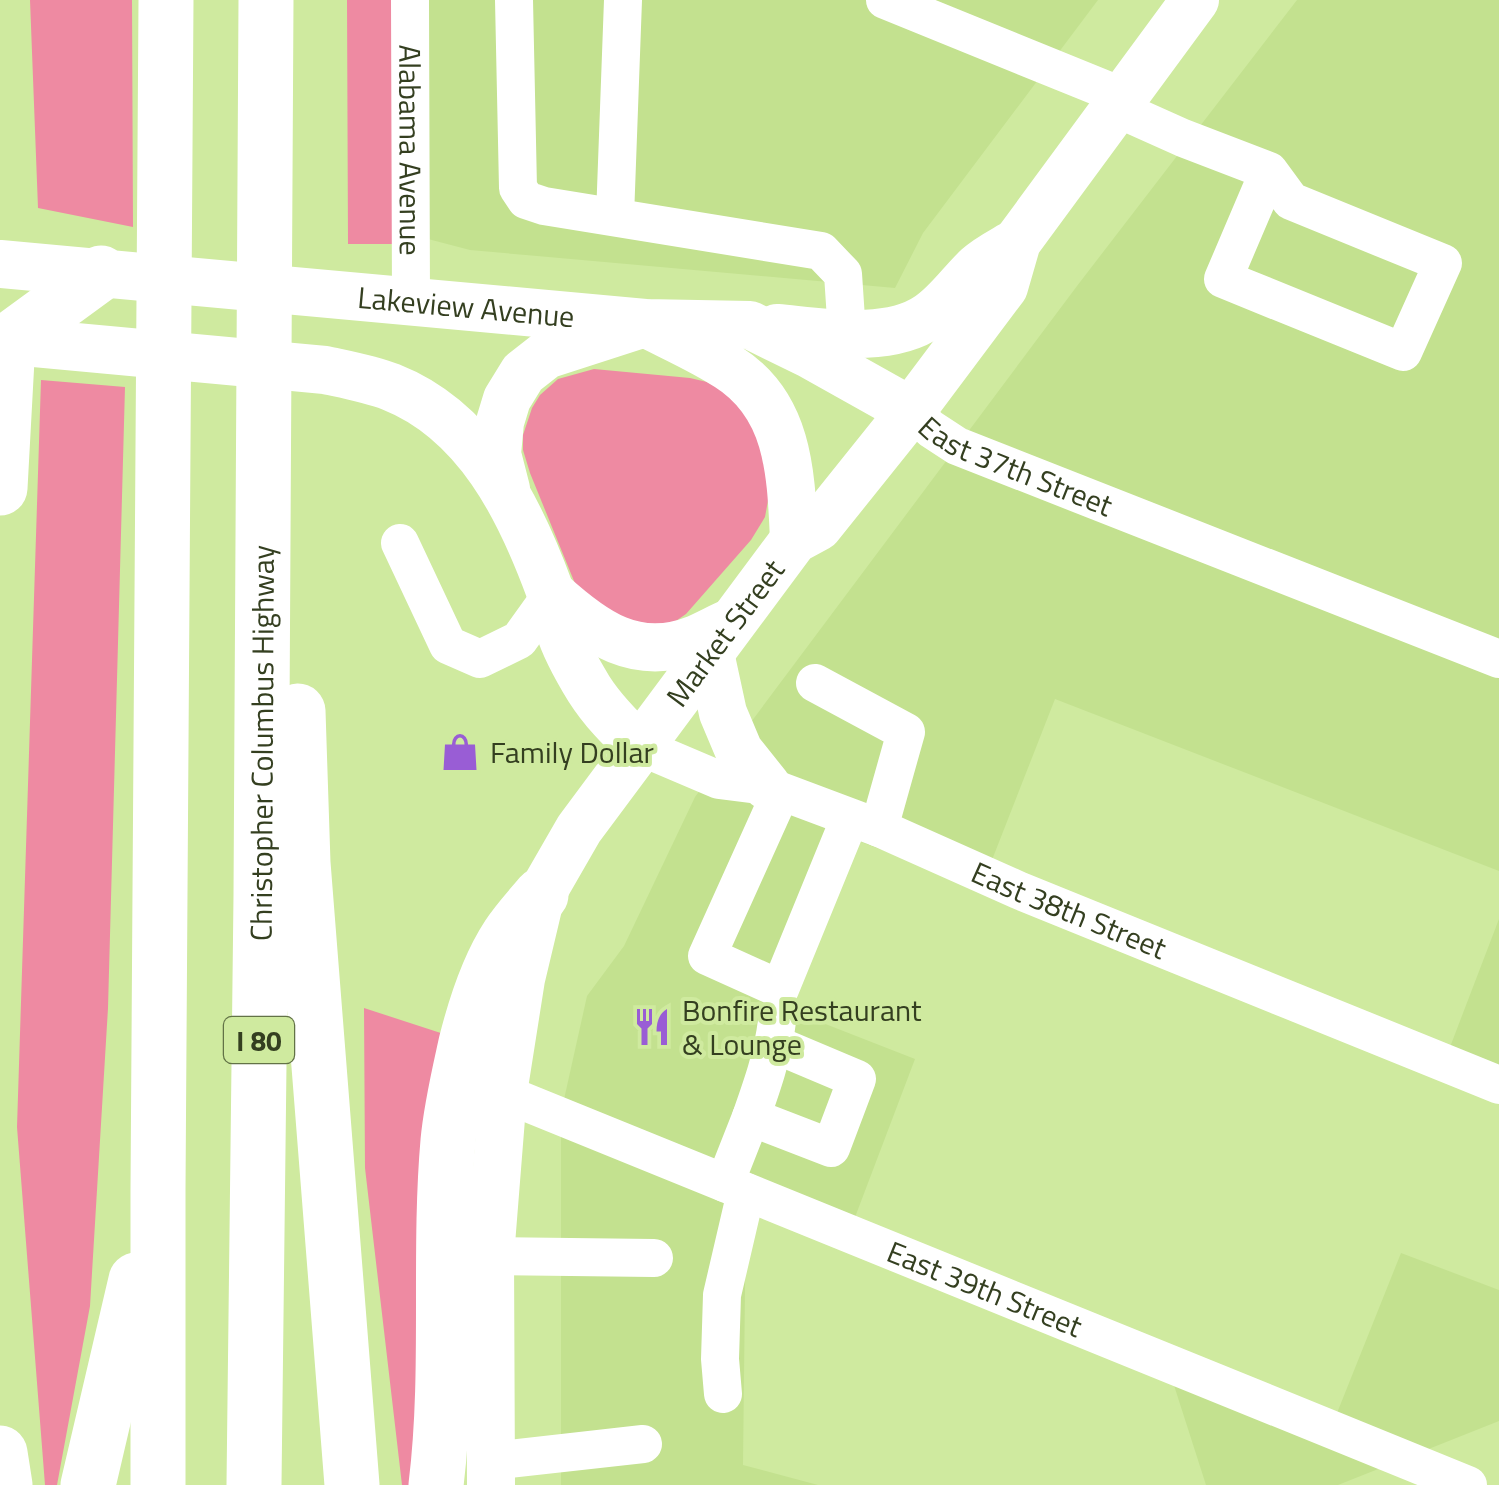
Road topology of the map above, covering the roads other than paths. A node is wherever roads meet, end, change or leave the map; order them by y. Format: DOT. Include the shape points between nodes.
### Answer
graph roads {
  1 [pos="166,0"];
  2 [pos="266,0"];
  3 [pos="410,0"];
  4 [pos="514,0"];
  5 [pos="623,0"];
  6 [pos="885,0"];
  7 [pos="1195,0"];
  8 [pos="1120,102"];
  9 [pos="1269,171"];
  10 [pos="615,218"];
  11 [pos="1017,242"];
  12 [pos="0,264"];
  13 [pos="101,274"];
  14 [pos="411,300"];
  15 [pos="645,323"];
  16 [pos="750,325"];
  17 [pos="847,334"];
  18 [pos="4,340"];
  19 [pos="911,411"];
  20 [pos="0,488"];
  21 [pos="506,490"];
  22 [pos="794,540"];
  23 [pos="400,543"];
  24 [pos="552,594"];
  25 [pos="262,595"];
  26 [pos="723,636"];
  27 [pos="1499,659"];
  28 [pos="814,682"];
  29 [pos="639,746"];
  30 [pos="774,789"];
  31 [pos="865,823"];
  32 [pos="542,895"];
  33 [pos="780,989"];
  34 [pos="774,1044"];
  35 [pos="1499,1085"];
  36 [pos="504,1093"];
  37 [pos="751,1118"];
  38 [pos="735,1187"];
  39 [pos="158,1190"];
  40 [pos="490,1256"];
  41 [pos="654,1258"];
  42 [pos="723,1394"];
  43 [pos="643,1444"];
  44 [pos="0,1452"];
  45 [pos="491,1473"];
  46 [pos="4,1485"];
  47 [pos="88,1485"];
  48 [pos="158,1485"];
  49 [pos="254,1485"];
  50 [pos="352,1485"];
  51 [pos="436,1485"];
  52 [pos="1468,1485"];
  1 -- 39 [label="highway"];
  2 -- 25 [label="highway, Christopher Columbus Highway / I 80"];
  3 -- 14 [label="street, Alabama Avenue"];
  4 -- 10 [label="street" via="518,188 526,200 544,206"];
  5 -- 10 [label="street"];
  6 -- 8 [label="street"];
  7 -- 8 [label="main road, Market Street"];
  8 -- 9 [label="street" via="1183,138"];
  8 -- 11 [label="main road, Market Street"];
  9 -- 9 [label="street" via="1291,201 1442,263 1403,352 1223,278"];
  10 -- 17 [label="street" via="821,251 843,274"];
  11 -- 17 [label="main road" via="981,264 928,317 906,327"];
  11 -- 19 [label="main road, Market Street" via="1004,287"];
  12 -- 13 [label="main road, Lakeview Avenue"];
  13 -- 14 [label="main road, Lakeview Avenue"];
  13 -- 18 [label="highway"];
  14 -- 15 [label="main road, Lakeview Avenue"];
  15 -- 16 [label="main road, Lakeview Avenue"];
  15 -- 21 [label="main road" via="546,355 523,373 500,422 497,454"];
  15 -- 22 [label="main road" via="730,368 770,410 784,440"];
  16 -- 17 [label="main road"];
  16 -- 19 [label="main road, Lakeview Avenue"];
  18 -- 20 [label="highway"];
  18 -- 21 [label="main road" via="362,377 424,404 454,427"];
  19 -- 22 [label="main road, Market Street" via="818,527"];
  19 -- 27 [label="street, East 37th Street" via="957,446"];
  21 -- 24 [label="main road"];
  22 -- 26 [label="main road, Market Street"];
  23 -- 24 [label="street" via="448,645 480,658 520,640"];
  24 -- 26 [label="main road" via="612,640 661,647"];
  24 -- 29 [label="main road" via="559,628 587,687"];
  25 -- 49 [label="highway, Christopher Columbus Highway / I 80"];
  25 -- 50 [label="highway" via="298,682 303,863"];
  26 -- 29 [label="main road, Market Street"];
  26 -- 30 [label="main road" via="723,713 739,750"];
  28 -- 31 [label="street" via="906,732"];
  29 -- 30 [label="street, East 38th Street" via="719,780"];
  29 -- 32 [label="main road, Market Street"];
  30 -- 31 [label="street, East 38th Street"];
  30 -- 33 [label="street" via="707,956"];
  31 -- 33 [label="street"];
  31 -- 35 [label="street, East 38th Street"];
  32 -- 36 [label="main road, Market Street"];
  32 -- 51 [label="highway" via="508,936 476,1004 454,1103"];
  33 -- 34 [label="street"];
  34 -- 37 [label="street"];
  34 -- 37 [label="street" via="857,1079 831,1148"];
  36 -- 38 [label="street, East 39th Street"];
  36 -- 40 [label="main road, Market Street"];
  37 -- 38 [label="street"];
  38 -- 42 [label="street" via="722,1295"];
  38 -- 52 [label="street, East 39th Street"];
  39 -- 47 [label="highway"];
  39 -- 48 [label="highway"];
  40 -- 41 [label="street"];
  40 -- 45 [label="main road, Market Street"];
  43 -- 45 [label="street"];
  44 -- 46 [label="highway"];
}
